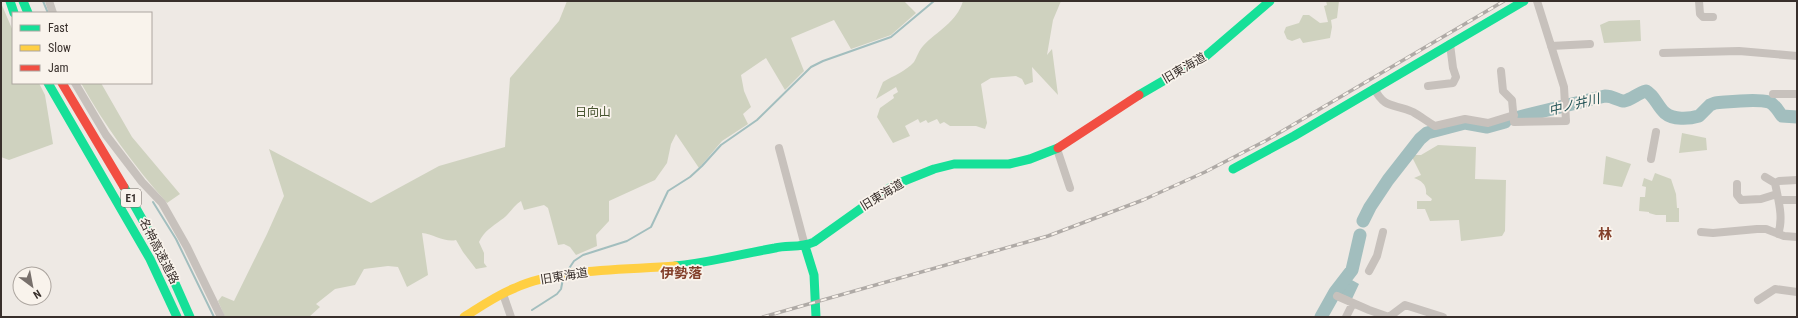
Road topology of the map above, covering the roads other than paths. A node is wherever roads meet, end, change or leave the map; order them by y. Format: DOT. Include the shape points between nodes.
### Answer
graph roads {
  1 [pos="10,1"];
  2 [pos="23,1"];
  3 [pos="48,1"];
  4 [pos="1270,1"];
  5 [pos="1524,1"];
  6 [pos="1537,1"];
  7 [pos="1699,1"];
  8 [pos="14,12"];
  9 [pos="28,12"];
  10 [pos="53,12"];
  11 [pos="1713,17"];
  12 [pos="1450,44"];
  13 [pos="1590,44"];
  14 [pos="1551,46"];
  15 [pos="1662,53"];
  16 [pos="1797,56"];
  17 [pos="1501,71"];
  18 [pos="49,84"];
  19 [pos="63,84"];
  20 [pos="76,84"];
  21 [pos="1428,86"];
  22 [pos="1374,88"];
  23 [pos="1773,94"];
  24 [pos="1797,94"];
  25 [pos="1514,116"];
  26 [pos="1656,132"];
  27 [pos="779,148"];
  28 [pos="1057,149"];
  29 [pos="1651,159"];
  30 [pos="1233,169"];
  31 [pos="1765,177"];
  32 [pos="1797,180"];
  33 [pos="1775,182"];
  34 [pos="1737,184"];
  35 [pos="1070,188"];
  36 [pos="1778,197"];
  37 [pos="1797,200"];
  38 [pos="1383,232"];
  39 [pos="1701,232"];
  40 [pos="1778,234"];
  41 [pos="1797,237"];
  42 [pos="805,246"];
  43 [pos="1369,271"];
  44 [pos="1797,292"];
  45 [pos="504,294"];
  46 [pos="1337,296"];
  47 [pos="1758,300"];
  48 [pos="1353,303"];
  49 [pos="176,317"];
  50 [pos="190,317"];
  51 [pos="221,317"];
  52 [pos="464,317"];
  53 [pos="511,317"];
  54 [pos="816,317"];
  55 [pos="1346,317"];
  56 [pos="1443,317"];
  1 -- 8 [label="main road"];
  2 -- 9 [label="main road"];
  3 -- 10 [label="street"];
  4 -- 28 [label="main road, 旧東海道" via="1206,56 1157,84"];
  5 -- 12 [label="main road"];
  6 -- 14 [label="street"];
  7 -- 11 [label="street" via="1700,14 1703,17"];
  12 -- 21 [label="street" via="1456,77 1453,83"];
  12 -- 22 [label="main road"];
  13 -- 14 [label="street"];
  14 -- 25 [label="street" via="1564,87 1566,121 1514,122"];
  15 -- 16 [label="street" via="1739,51"];
  17 -- 25 [label="street" via="1503,91 1512,100"];
  18 -- 49 [label="main road, 名神高速道路 / E1" via="150,259"];
  19 -- 50 [label="main road, 名神高速道路 / E1" via="158,246"];
  20 -- 51 [label="street" via="106,134 142,182 162,203 204,279"];
  22 -- 25 [label="street" via="1381,100 1412,112 1435,126 1465,119 1488,123"];
  22 -- 30 [label="main road"];
  23 -- 24 [label="street"];
  26 -- 29 [label="street"];
  27 -- 42 [label="street"];
  28 -- 35 [label="street"];
  28 -- 42 [label="main road, 旧東海道" via="1009,164 954,164 934,168 866,202 814,242"];
  31 -- 33 [label="street"];
  32 -- 33 [label="street"];
  33 -- 36 [label="street"];
  34 -- 36 [label="street" via="1737,194 1741,200"];
  36 -- 37 [label="street"];
  36 -- 40 [label="street" via="1781,227"];
  38 -- 43 [label="street" via="1377,256"];
  39 -- 40 [label="street" via="1757,228"];
  40 -- 41 [label="street"];
  42 -- 45 [label="main road, 旧東海道" via="777,248 685,265 569,274 540,279"];
  42 -- 54 [label="main road" via="814,275"];
  44 -- 47 [label="street" via="1775,289"];
  45 -- 52 [label="main road, 旧東海道"];
  45 -- 53 [label="street"];
  46 -- 48 [label="street"];
  48 -- 55 [label="street"];
  48 -- 56 [label="street" via="1390,317 1405,305"];
}
